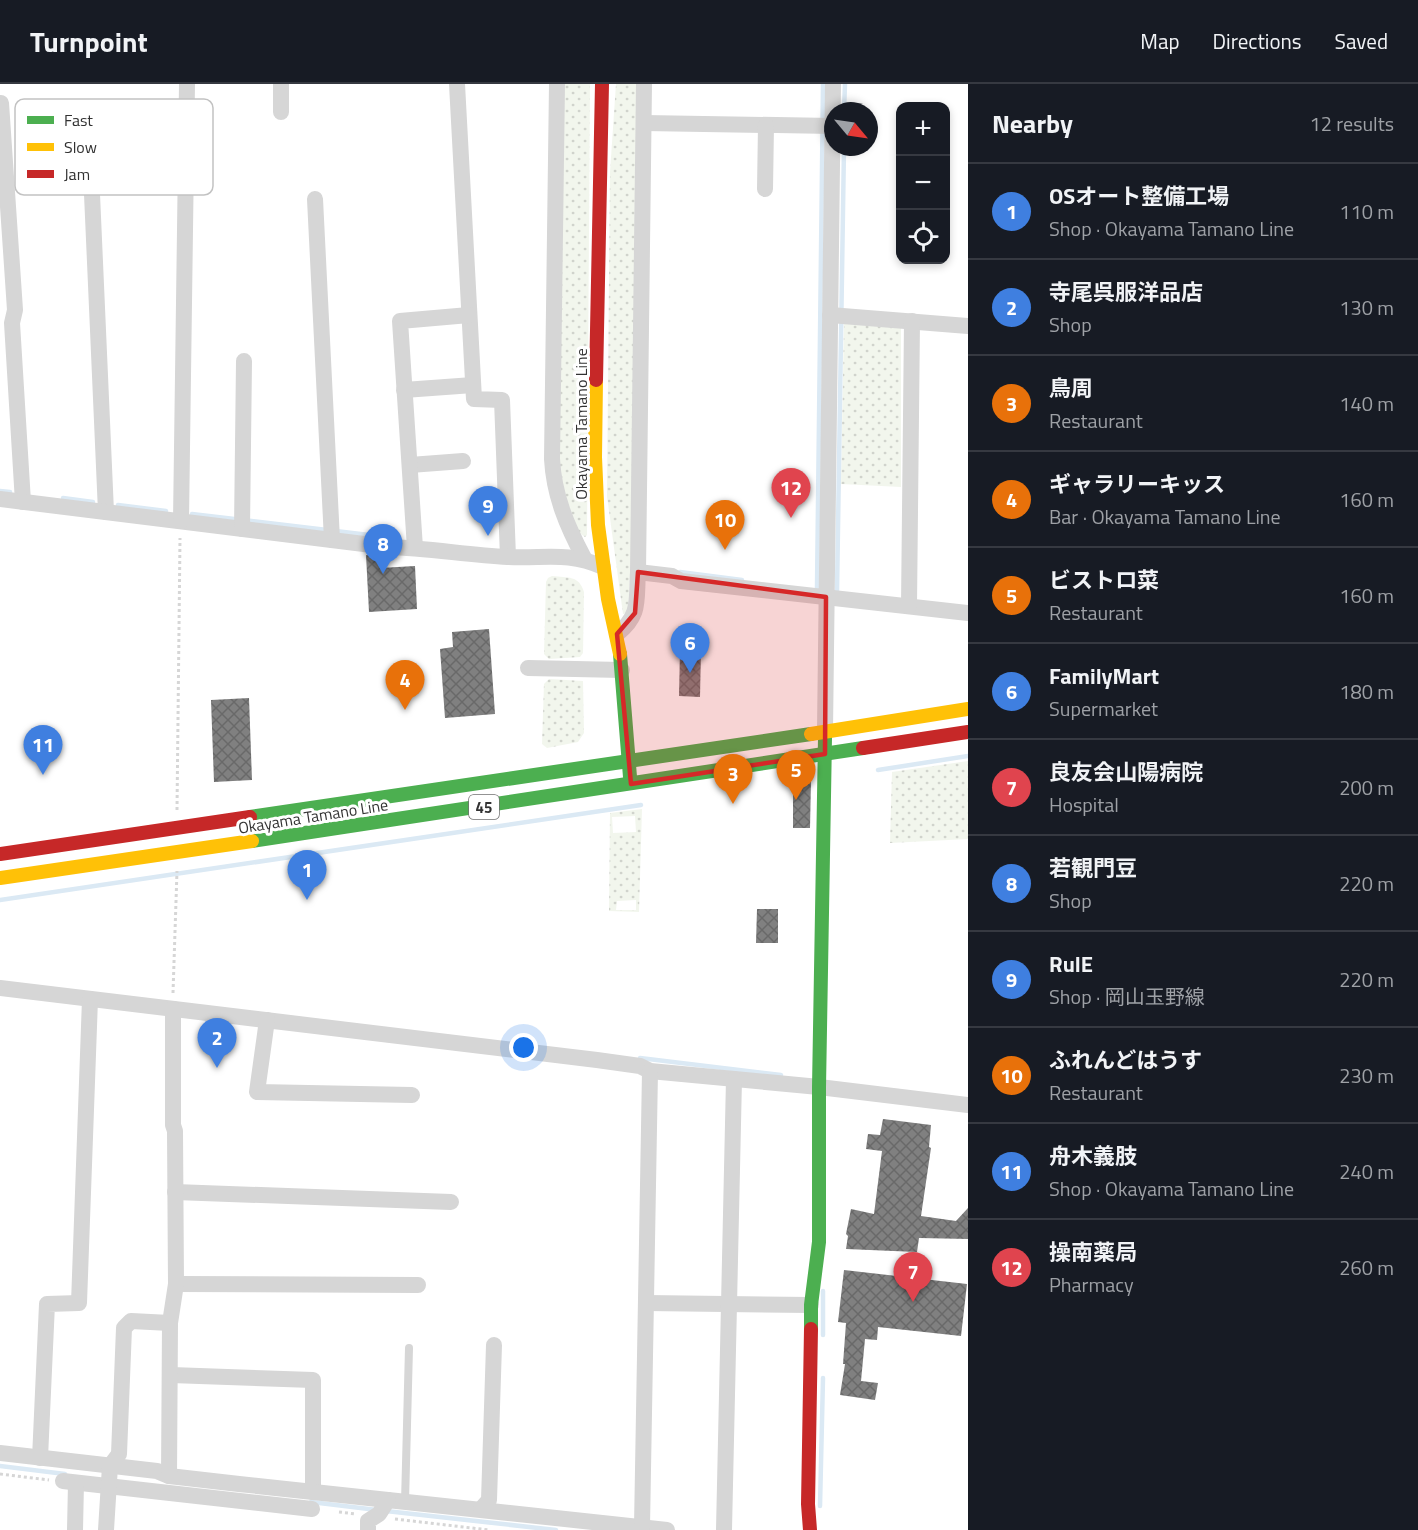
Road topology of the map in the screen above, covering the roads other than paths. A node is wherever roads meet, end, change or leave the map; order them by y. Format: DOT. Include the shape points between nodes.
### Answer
graph roads {
  1 [pos="187,84"];
  2 [pos="281,84"];
  3 [pos="457,84"];
  4 [pos="557,84"];
  5 [pos="602,84"];
  6 [pos="644,84"];
  7 [pos="833,84"];
  8 [pos="187,99"];
  9 [pos="830,102"];
  10 [pos="1,103"];
  11 [pos="281,112"];
  12 [pos="644,123"];
  13 [pos="766,125"];
  14 [pos="824,126"];
  15 [pos="828,156"];
  16 [pos="765,189"];
  17 [pos="92,195"];
  18 [pos="185,195"];
  19 [pos="315,199"];
  20 [pos="469,315"];
  21 [pos="837,315"];
  22 [pos="912,321"];
  23 [pos="968,326"];
  24 [pos="244,361"];
  25 [pos="473,385"];
  26 [pos="404,390"];
  27 [pos="463,460"];
  28 [pos="410,465"];
  29 [pos="0,499"];
  30 [pos="23,502"];
  31 [pos="106,512"];
  32 [pos="181,521"];
  33 [pos="242,522"];
  34 [pos="567,526"];
  35 [pos="332,532"];
  36 [pos="415,548"];
  37 [pos="547,556"];
  38 [pos="508,557"];
  39 [pos="584,558"];
  40 [pos="603,567"];
  41 [pos="638,572"];
  42 [pos="826,592"];
  43 [pos="909,601"];
  44 [pos="968,613"];
  45 [pos="617,634"];
  46 [pos="528,668"];
  47 [pos="622,670"];
  48 [pos="968,709"];
  49 [pos="825,731"];
  50 [pos="968,732"];
  51 [pos="825,754"];
  52 [pos="629,761"];
  53 [pos="631,784"];
  54 [pos="0,854"];
  55 [pos="0,879"];
  56 [pos="0,988"];
  57 [pos="90,999"];
  58 [pos="173,1003"];
  59 [pos="267,1020"];
  60 [pos="650,1071"];
  61 [pos="734,1079"];
  62 [pos="819,1087"];
  63 [pos="412,1095"];
  64 [pos="968,1105"];
  65 [pos="175,1192"];
  66 [pos="452,1202"];
  67 [pos="176,1284"];
  68 [pos="418,1285"];
  69 [pos="646,1303"];
  70 [pos="729,1304"];
  71 [pos="811,1305"];
  72 [pos="170,1323"];
  73 [pos="494,1345"];
  74 [pos="409,1348"];
  75 [pos="171,1375"];
  76 [pos="0,1453"];
  77 [pos="40,1458"];
  78 [pos="74,1475"];
  79 [pos="169,1476"];
  80 [pos="109,1477"];
  81 [pos="313,1492"];
  82 [pos="405,1502"];
  83 [pos="312,1509"];
  84 [pos="480,1509"];
  85 [pos="379,1513"];
  86 [pos="642,1527"];
  87 [pos="75,1530"];
  88 [pos="106,1530"];
  89 [pos="667,1530"];
  90 [pos="724,1530"];
  91 [pos="810,1530"];
  1 -- 8 [label="street"];
  2 -- 11 [label="street"];
  3 -- 20 [label="street"];
  4 -- 34 [label="street" via="552,459 553,481"];
  5 -- 40 [label="main road, Okayama Tamano Line" via="595,457"];
  6 -- 12 [label="street"];
  7 -- 9 [label="street"];
  10 -- 30 [label="street"];
  12 -- 13 [label="street"];
  12 -- 41 [label="street"];
  13 -- 14 [label="street"];
  13 -- 16 [label="street"];
  15 -- 21 [label="street"];
  17 -- 31 [label="street"];
  18 -- 32 [label="street"];
  19 -- 35 [label="street"];
  20 -- 25 [label="street"];
  20 -- 26 [label="street" via="400,321"];
  21 -- 22 [label="street"];
  21 -- 42 [label="street"];
  22 -- 23 [label="street"];
  22 -- 43 [label="street"];
  24 -- 33 [label="street"];
  25 -- 26 [label="street"];
  25 -- 38 [label="street" via="474,399 502,400"];
  26 -- 28 [label="street"];
  27 -- 28 [label="street"];
  28 -- 36 [label="street"];
  29 -- 30 [label="street"];
  30 -- 31 [label="street"];
  31 -- 32 [label="street"];
  32 -- 33 [label="street"];
  33 -- 35 [label="street"];
  34 -- 37 [label="street" via="556,549"];
  34 -- 39 [label="street"];
  35 -- 36 [label="street" via="388,547"];
  36 -- 38 [label="street"];
  37 -- 38 [label="street"];
  37 -- 39 [label="street"];
  39 -- 40 [label="street"];
  40 -- 45 [label="main road, Okayama Tamano Line"];
  41 -- 42 [label="street" via="672,576 681,581"];
  41 -- 45 [label="street" via="635,613"];
  42 -- 43 [label="street"];
  42 -- 49 [label="street"];
  43 -- 44 [label="street"];
  45 -- 47 [label="main road, Okayama Tamano Line"];
  46 -- 47 [label="street"];
  47 -- 52 [label="main road, Okayama Tamano Line"];
  48 -- 49 [label="main road, Okayama Tamano Line / 45"];
  49 -- 51 [label="main road"];
  49 -- 52 [label="main road, Okayama Tamano Line / 45"];
  50 -- 51 [label="main road, Okayama Tamano Line / 45"];
  51 -- 53 [label="main road, Okayama Tamano Line / 45"];
  51 -- 62 [label="main road"];
  52 -- 53 [label="main road, Okayama Tamano Line"];
  52 -- 54 [label="main road, Okayama Tamano Line / 45"];
  53 -- 55 [label="main road, Okayama Tamano Line / 45"];
  56 -- 57 [label="street"];
  57 -- 58 [label="street"];
  57 -- 77 [label="street" via="79,1303 47,1304"];
  58 -- 59 [label="street"];
  58 -- 65 [label="street"];
  59 -- 60 [label="street" via="597,1060"];
  59 -- 63 [label="street" via="256,1092"];
  60 -- 61 [label="street"];
  60 -- 69 [label="street"];
  61 -- 62 [label="street"];
  61 -- 70 [label="street"];
  62 -- 64 [label="street"];
  62 -- 71 [label="main road" via="819,1242"];
  65 -- 66 [label="street"];
  65 -- 67 [label="street"];
  67 -- 68 [label="street"];
  67 -- 72 [label="street"];
  69 -- 70 [label="street"];
  69 -- 86 [label="street"];
  70 -- 71 [label="street"];
  70 -- 90 [label="street"];
  71 -- 91 [label="main road"];
  72 -- 75 [label="street"];
  72 -- 80 [label="street" via="132,1322 124,1328 119,1454"];
  73 -- 84 [label="street" via="489,1500"];
  74 -- 82 [label="lane"];
  75 -- 79 [label="street"];
  75 -- 81 [label="street" via="314,1380"];
  76 -- 77 [label="street"];
  77 -- 78 [label="street"];
  78 -- 80 [label="street"];
  78 -- 87 [label="street"];
  79 -- 80 [label="street" via="157,1471"];
  79 -- 81 [label="street"];
  80 -- 83 [label="street"];
  80 -- 88 [label="street"];
  81 -- 85 [label="street"];
  82 -- 84 [label="street"];
  82 -- 85 [label="street"];
  84 -- 86 [label="street"];
  86 -- 89 [label="street"];
}
